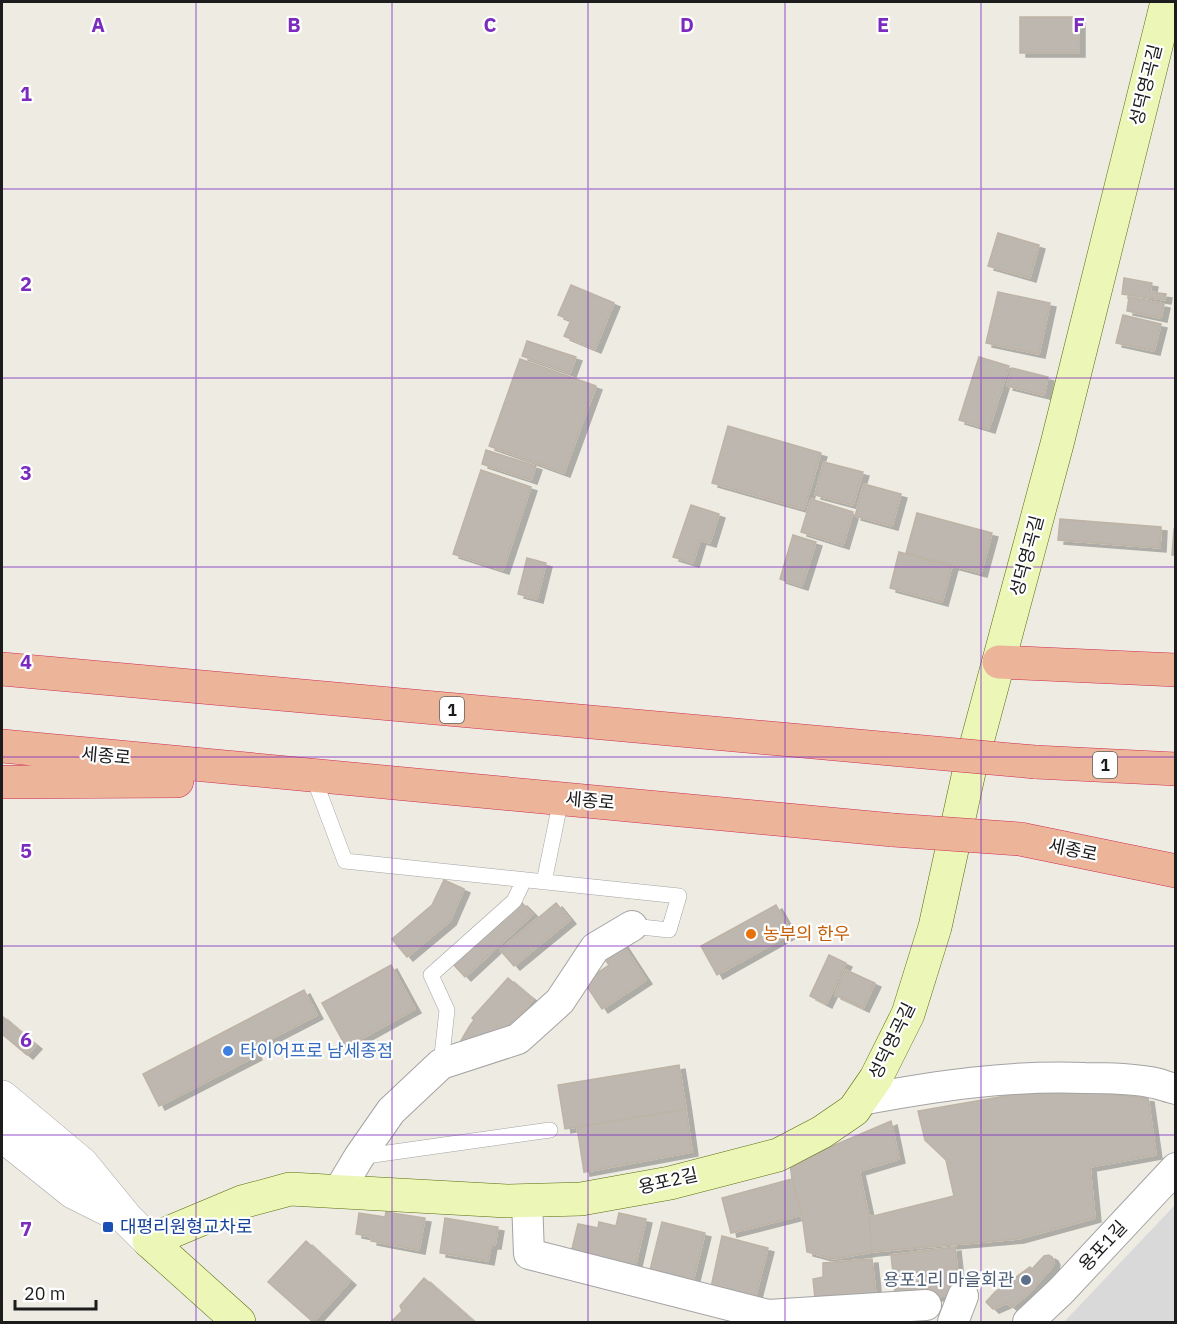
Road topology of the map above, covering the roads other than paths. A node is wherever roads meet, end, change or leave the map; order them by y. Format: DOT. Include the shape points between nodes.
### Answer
graph roads {
  1 [pos="1167,2"];
  2 [pos="999,662"];
  3 [pos="2,669"];
  4 [pos="1176,670"];
  5 [pos="2,746"];
  6 [pos="1176,769"];
  7 [pos="2,782"];
  8 [pos="316,784"];
  9 [pos="431,786"];
  10 [pos="561,798"];
  11 [pos="1097,855"];
  12 [pos="1176,861"];
  13 [pos="1176,871"];
  14 [pos="524,880"];
  15 [pos="544,882"];
  16 [pos="632,926"];
  17 [pos="441,1064"];
  18 [pos="1176,1089"];
  19 [pos="2,1096"];
  20 [pos="861,1100"];
  21 [pos="550,1130"];
  22 [pos="2,1135"];
  23 [pos="359,1157"];
  24 [pos="1176,1168"];
  25 [pos="338,1192"];
  26 [pos="528,1200"];
  27 [pos="138,1230"];
  28 [pos="926,1305"];
  29 [pos="765,1319"];
  30 [pos="239,1323"];
  31 [pos="1028,1323"];
  1 -- 2 [label="main road, 성덕영곡길"];
  2 -- 4 [label="highway"];
  2 -- 20 [label="main road, 성덕영곡길" via="969,772 935,927 908,1014"];
  3 -- 6 [label="highway, 1, bridge" via="1035,762"];
  5 -- 9 [label="highway, 세종로"];
  7 -- 8 [label="highway"];
  8 -- 9 [label="highway"];
  8 -- 14 [label="lane" via="345,861"];
  9 -- 10 [label="highway, 세종로"];
  10 -- 11 [label="highway, 세종로, bridge" via="1020,839"];
  10 -- 15 [label="lane"];
  11 -- 12 [label="street"];
  11 -- 13 [label="highway, 세종로"];
  14 -- 15 [label="lane"];
  14 -- 17 [label="lane" via="514,902 430,975 447,1010"];
  15 -- 16 [label="lane" via="679,896 669,930"];
  16 -- 17 [label="street" via="595,948 560,1001 518,1039"];
  17 -- 23 [label="street" via="391,1111"];
  18 -- 20 [label="street" via="1117,1078 1017,1078 924,1088"];
  19 -- 27 [label="street" via="82,1164"];
  20 -- 26 [label="main road, 용포2길" via="854,1110 822,1132 778,1155 670,1183 581,1199"];
  21 -- 23 [label="lane"];
  22 -- 27 [label="street" via="73,1192"];
  23 -- 25 [label="street"];
  24 -- 31 [label="street, 용포1길"];
  25 -- 26 [label="main road, 용포2길"];
  25 -- 27 [label="main road, 용포2길" via="290,1189"];
  26 -- 29 [label="street" via="529,1254"];
  27 -- 30 [label="main road"];
  28 -- 29 [label="street"];
}
